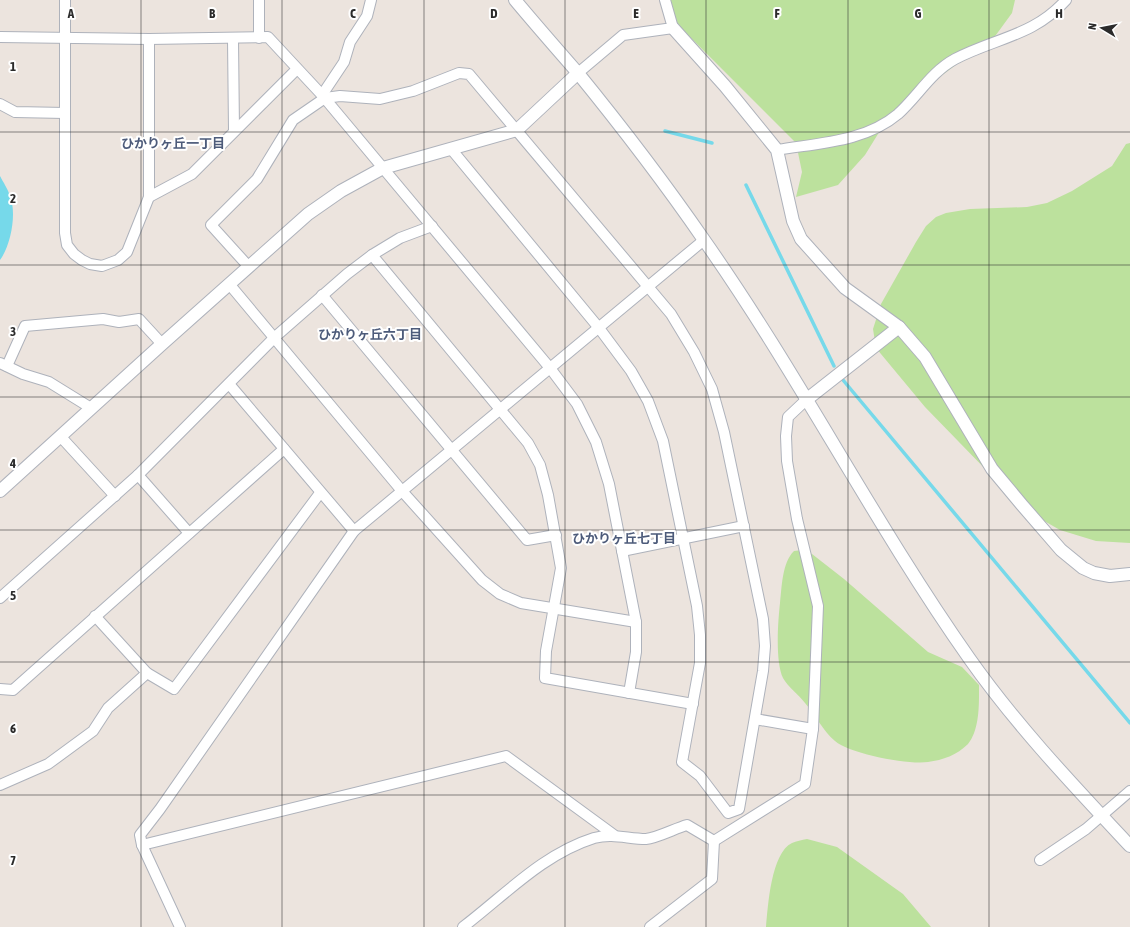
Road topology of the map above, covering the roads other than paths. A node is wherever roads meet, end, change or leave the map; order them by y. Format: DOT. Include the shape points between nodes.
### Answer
graph roads {
  1 [pos="65,0"];
  2 [pos="259,0"];
  3 [pos="371,0"];
  4 [pos="515,0"];
  5 [pos="665,0"];
  6 [pos="1066,0"];
  7 [pos="673,28"];
  8 [pos="0,37"];
  9 [pos="65,38"];
  10 [pos="259,38"];
  11 [pos="149,39"];
  12 [pos="233,39"];
  13 [pos="297,68"];
  14 [pos="578,73"];
  15 [pos="324,96"];
  16 [pos="0,104"];
  17 [pos="65,113"];
  18 [pos="518,130"];
  19 [pos="234,131"];
  20 [pos="452,150"];
  21 [pos="778,150"];
  22 [pos="383,168"];
  23 [pos="149,197"];
  24 [pos="432,226"];
  25 [pos="704,240"];
  26 [pos="372,255"];
  27 [pos="249,267"];
  28 [pos="230,285"];
  29 [pos="647,287"];
  30 [pos="322,295"];
  31 [pos="898,327"];
  32 [pos="599,328"];
  33 [pos="274,338"];
  34 [pos="162,344"];
  35 [pos="2,364"];
  36 [pos="550,368"];
  37 [pos="229,384"];
  38 [pos="806,400"];
  39 [pos="91,408"];
  40 [pos="500,409"];
  41 [pos="62,437"];
  42 [pos="284,449"];
  43 [pos="452,451"];
  44 [pos="138,475"];
  45 [pos="0,491"];
  46 [pos="402,492"];
  47 [pos="320,493"];
  48 [pos="114,496"];
  49 [pos="744,526"];
  50 [pos="354,531"];
  51 [pos="189,533"];
  52 [pos="556,535"];
  53 [pos="683,538"];
  54 [pos="622,552"];
  55 [pos="1130,574"];
  56 [pos="0,598"];
  57 [pos="554,609"];
  58 [pos="95,616"];
  59 [pos="636,622"];
  60 [pos="147,673"];
  61 [pos="0,690"];
  62 [pos="629,693"];
  63 [pos="692,704"];
  64 [pos="755,719"];
  65 [pos="812,729"];
  66 [pos="0,785"];
  67 [pos="1130,791"];
  68 [pos="1101,815"];
  69 [pos="614,835"];
  70 [pos="714,841"];
  71 [pos="142,845"];
  72 [pos="1130,846"];
  73 [pos="1040,860"];
  74 [pos="180,927"];
  75 [pos="463,927"];
  76 [pos="650,927"];
  1 -- 9 [label="street"];
  2 -- 10 [label="street"];
  3 -- 15 [label="street" via="367,16 350,42 344,62"];
  4 -- 14 [label="street"];
  5 -- 7 [label="street"];
  6 -- 21 [label="street" via="1037,26 956,58 943,66 911,102 886,123 855,137"];
  7 -- 14 [label="street" via="623,35"];
  7 -- 21 [label="street"];
  8 -- 9 [label="street"];
  9 -- 11 [label="street"];
  9 -- 17 [label="street"];
  10 -- 12 [label="street"];
  10 -- 13 [label="street" via="268,38"];
  11 -- 12 [label="street"];
  11 -- 23 [label="street"];
  12 -- 19 [label="street"];
  13 -- 15 [label="street"];
  13 -- 19 [label="street"];
  14 -- 18 [label="street"];
  14 -- 25 [label="street"];
  15 -- 18 [label="street" via="380,99 413,91 459,73 469,74"];
  15 -- 22 [label="street"];
  15 -- 27 [label="street" via="293,120 257,179 211,225"];
  16 -- 17 [label="street" via="14,112"];
  17 -- 23 [label="street" via="65,233 67,245 74,254 90,264 102,266 118,260 127,252"];
  18 -- 20 [label="street"];
  18 -- 29 [label="street"];
  19 -- 23 [label="street" via="192,174"];
  20 -- 22 [label="street"];
  20 -- 32 [label="street"];
  21 -- 31 [label="street" via="793,221 801,239 845,288"];
  22 -- 24 [label="street"];
  22 -- 27 [label="street" via="341,191 308,214"];
  24 -- 26 [label="street" via="400,238"];
  24 -- 36 [label="street"];
  25 -- 29 [label="street"];
  25 -- 38 [label="street"];
  26 -- 30 [label="street"];
  26 -- 40 [label="street"];
  27 -- 28 [label="street"];
  28 -- 33 [label="street"];
  28 -- 34 [label="street"];
  29 -- 32 [label="street"];
  29 -- 49 [label="street" via="671,314 712,389"];
  30 -- 33 [label="street"];
  30 -- 43 [label="street"];
  31 -- 38 [label="street"];
  31 -- 55 [label="street" via="925,357 992,469 1061,550 1083,568 1094,573 1110,576"];
  32 -- 36 [label="street"];
  32 -- 53 [label="street" via="631,371 648,401 663,441"];
  33 -- 37 [label="street"];
  33 -- 46 [label="street"];
  34 -- 35 [label="street" via="140,319 120,322 103,319 25,326"];
  34 -- 39 [label="street"];
  35 -- 39 [label="street" via="49,382"];
  36 -- 40 [label="street"];
  36 -- 54 [label="street" via="577,404 596,442 609,484"];
  37 -- 42 [label="street"];
  37 -- 44 [label="street"];
  38 -- 65 [label="street" via="788,418 786,436 796,512 818,606"];
  38 -- 68 [label="street" via="969,658 1004,705"];
  39 -- 41 [label="street"];
  40 -- 43 [label="street"];
  40 -- 52 [label="street" via="528,443 540,465"];
  41 -- 45 [label="street"];
  41 -- 48 [label="street"];
  42 -- 47 [label="street"];
  42 -- 51 [label="street"];
  43 -- 46 [label="street"];
  43 -- 52 [label="street" via="527,540"];
  44 -- 48 [label="street"];
  44 -- 51 [label="street"];
  46 -- 50 [label="street"];
  46 -- 57 [label="street" via="482,580 500,594 521,603"];
  47 -- 50 [label="street"];
  47 -- 60 [label="street" via="174,689"];
  48 -- 56 [label="street"];
  49 -- 53 [label="street"];
  49 -- 64 [label="street" via="763,619 765,646"];
  50 -- 71 [label="street" via="140,836"];
  51 -- 58 [label="street"];
  52 -- 57 [label="street" via="561,568"];
  53 -- 54 [label="street"];
  53 -- 63 [label="street" via="697,606 700,635 700,663"];
  54 -- 59 [label="street"];
  57 -- 59 [label="street"];
  57 -- 62 [label="street" via="546,651 545,678"];
  58 -- 60 [label="street"];
  58 -- 61 [label="street" via="13,690"];
  59 -- 62 [label="street" via="636,652"];
  60 -- 66 [label="street" via="108,708 93,731 48,764"];
  62 -- 63 [label="street"];
  63 -- 64 [label="street" via="682,762 700,776 728,813 739,809"];
  64 -- 65 [label="street"];
  65 -- 70 [label="street" via="805,784"];
  67 -- 68 [label="street"];
  68 -- 72 [label="street"];
  68 -- 73 [label="street" via="1086,829"];
  69 -- 70 [label="street" via="647,839 687,825"];
  69 -- 71 [label="street" via="506,756"];
  69 -- 75 [label="street" via="595,838 563,850 530,872"];
  70 -- 76 [label="street" via="712,879"];
  71 -- 74 [label="street"];
}
